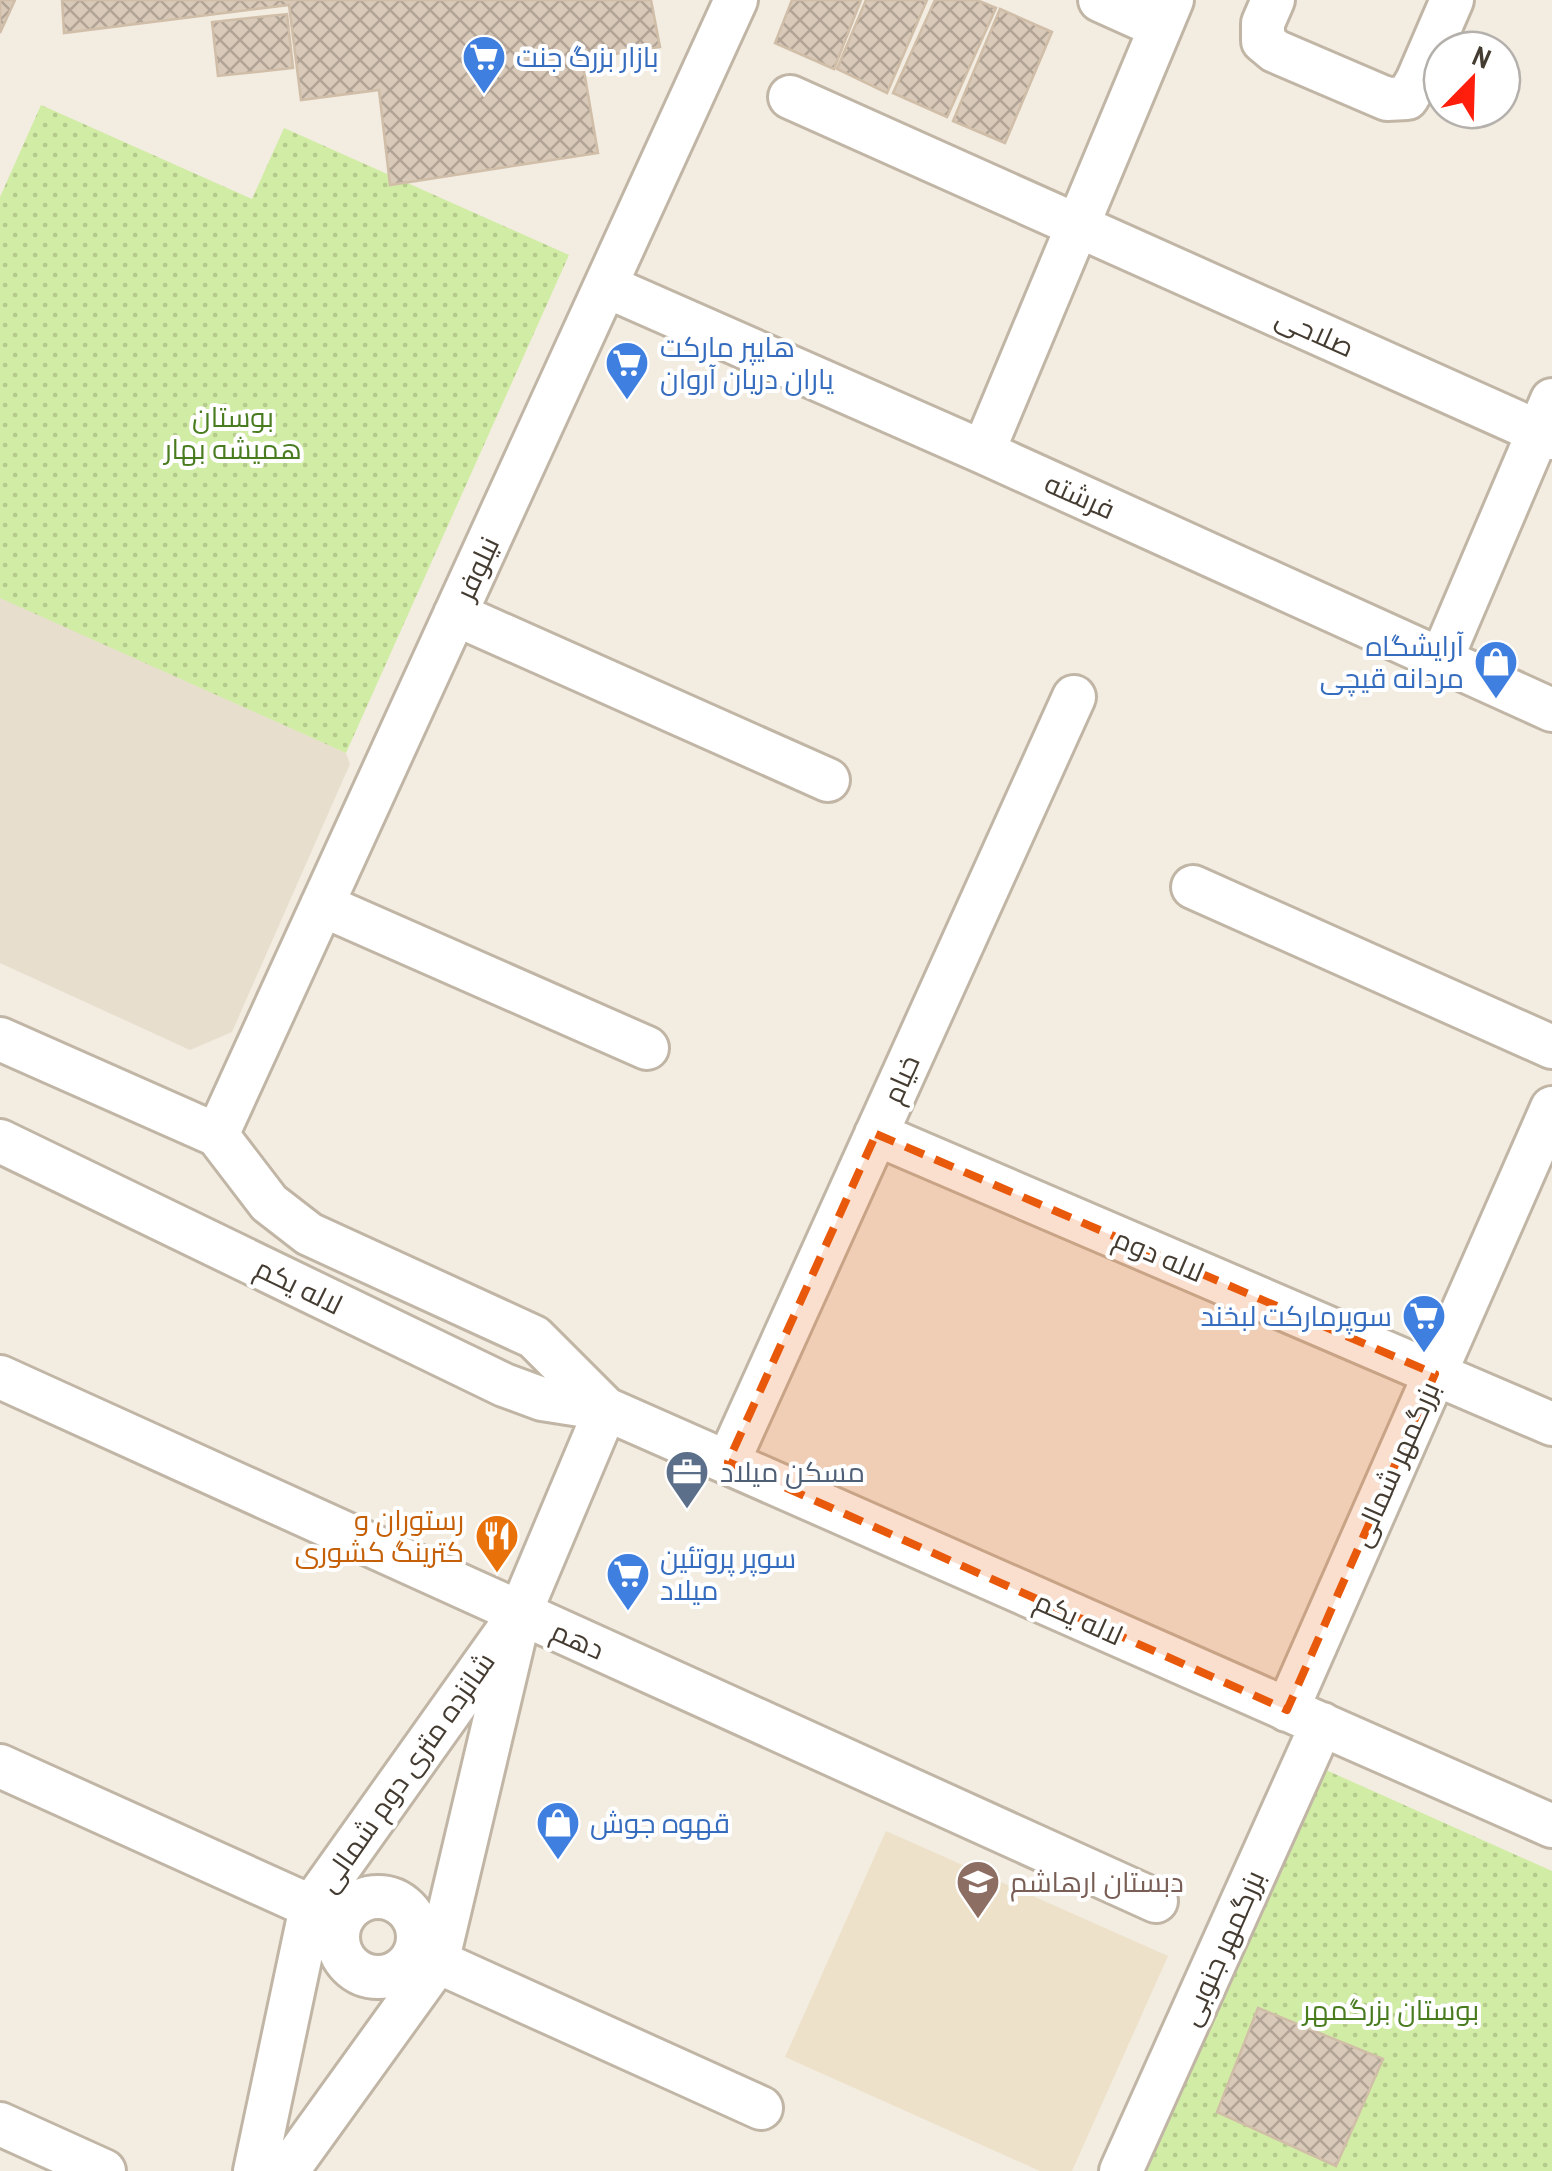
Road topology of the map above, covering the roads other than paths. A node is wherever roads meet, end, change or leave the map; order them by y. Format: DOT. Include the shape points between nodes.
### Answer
graph roads {
  1 [pos="736,0"];
  2 [pos="1100,0"];
  3 [pos="1273,0"];
  4 [pos="1452,0"];
  5 [pos="1166,14"];
  6 [pos="790,97"];
  7 [pos="1077,226"];
  8 [pos="606,286"];
  9 [pos="1547,423"];
  10 [pos="983,452"];
  11 [pos="455,614"];
  12 [pos="1441,660"];
  13 [pos="1074,697"];
  14 [pos="1552,710"];
  15 [pos="828,780"];
  16 [pos="1193,887"];
  17 [pos="322,906"];
  18 [pos="0,1039"];
  19 [pos="1552,1047"];
  20 [pos="647,1048"];
  21 [pos="1552,1108"];
  22 [pos="876,1134"];
  23 [pos="218,1135"];
  24 [pos="0,1141"];
  25 [pos="1435,1374"];
  26 [pos="0,1378"];
  27 [pos="606,1409"];
  28 [pos="1552,1424"];
  29 [pos="728,1462"];
  30 [pos="520,1613"];
  31 [pos="1304,1717"];
  32 [pos="0,1766"];
  33 [pos="1552,1826"];
  34 [pos="1156,1901"];
  35 [pos="326,1913"];
  36 [pos="426,1957"];
  37 [pos="760,2108"];
  38 [pos="0,2124"];
  39 [pos="104,2171"];
  40 [pos="255,2171"];
  41 [pos="287,2171"];
  42 [pos="1122,2171"];
  1 -- 8 [label="street, نیلوفر"];
  2 -- 5 [label="street"];
  3 -- 4 [label="street" via="1263,22 1264,41 1275,51 1387,100 1406,98 1417,82"];
  5 -- 7 [label="street"];
  6 -- 7 [label="street, صلاحی"];
  7 -- 9 [label="street, صلاحی"];
  7 -- 10 [label="street"];
  8 -- 10 [label="street, فرشته"];
  8 -- 11 [label="street, نیلوفر"];
  9 -- 12 [label="street"];
  10 -- 12 [label="street, فرشته"];
  11 -- 15 [label="street"];
  11 -- 17 [label="street, نیلوفر"];
  12 -- 14 [label="street, فرشته"];
  13 -- 22 [label="street, خیام"];
  16 -- 19 [label="street"];
  17 -- 20 [label="street"];
  17 -- 23 [label="street, نیلوفر"];
  18 -- 23 [label="street"];
  21 -- 25 [label="street, بزرگمهر شمالی"];
  22 -- 25 [label="street, لاله دوم"];
  22 -- 29 [label="street, خیام"];
  23 -- 27 [label="street, لاله یکم" via="270,1203 309,1234 534,1336"];
  24 -- 27 [label="street, لاله یکم" via="504,1384 542,1399"];
  25 -- 28 [label="street, لاله دوم"];
  25 -- 31 [label="street, بزرگمهر شمالی"];
  26 -- 30 [label="street, دهم"];
  27 -- 29 [label="street, لاله یکم"];
  27 -- 30 [label="street, شانزده متری دوم شمالی"];
  29 -- 31 [label="street, لاله یکم"];
  30 -- 34 [label="street, دهم"];
  30 -- 35 [label="street, شانزده متری دوم شمالی"];
  30 -- 36 [label="street, شانزده متری دوم شمالی"];
  31 -- 33 [label="street, لاله یکم"];
  31 -- 42 [label="street, بزرگمهر جنوبی"];
  32 -- 35 [label="street"];
  35 -- 36 [label="street" via="373,1897 400,1903 410,1912"];
  35 -- 36 [label="street" via="343,1957 362,1974 388,1976"];
  35 -- 40 [label="street, شانزده متری دوم شمالی"];
  36 -- 37 [label="street"];
  36 -- 41 [label="street, شانزده متری دوم شمالی"];
  38 -- 39 [label="street"];
}
